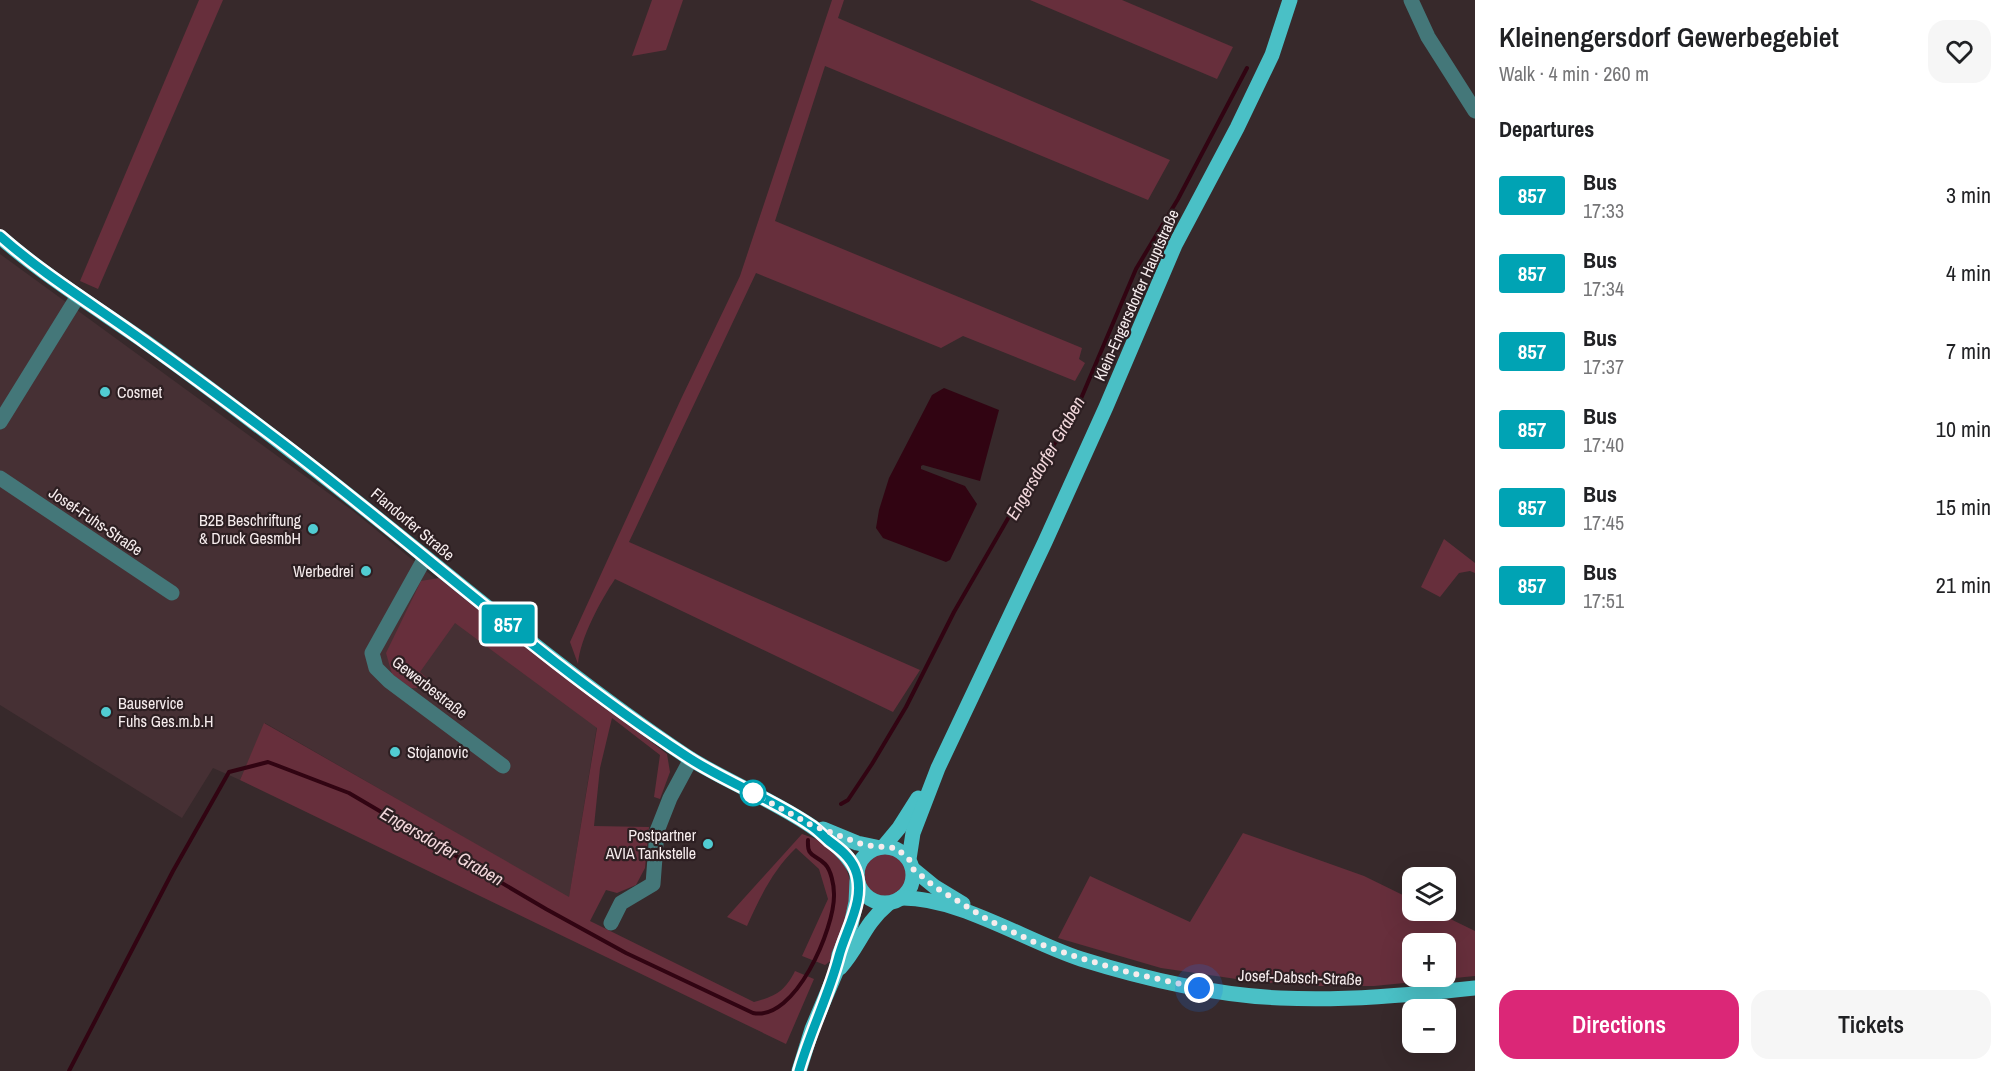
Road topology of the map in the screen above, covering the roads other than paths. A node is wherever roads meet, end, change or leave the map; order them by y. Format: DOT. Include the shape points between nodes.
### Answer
graph roads {
  1 [pos="1290,0"];
  2 [pos="1411,0"];
  3 [pos="1475,111"];
  4 [pos="0,237"];
  5 [pos="78,296"];
  6 [pos="0,422"];
  7 [pos="0,478"];
  8 [pos="424,558"];
  9 [pos="172,593"];
  10 [pos="690,759"];
  11 [pos="503,766"];
  12 [pos="938,768"];
  13 [pos="811,825"];
  14 [pos="880,847"];
  15 [pos="911,864"];
  16 [pos="857,877"];
  17 [pos="895,901"];
  18 [pos="990,921"];
  19 [pos="611,923"];
  20 [pos="837,972"];
  21 [pos="1475,988"];
  22 [pos="799,1071"];
  1 -- 12 [label="main road, Klein-Engersdorfer Hauptstraße" via="1272,55 1175,245 1059,511"];
  2 -- 3 [label="street" via="1428,37"];
  4 -- 5 [label="main road, Flandorfer Straße"];
  5 -- 6 [label="street"];
  5 -- 8 [label="main road, Flandorfer Straße" via="270,434"];
  7 -- 9 [label="street, Josef-Fuhs-Straße"];
  8 -- 10 [label="main road, Flandorfer Straße" via="562,668"];
  8 -- 11 [label="street, Gewerbestraße" via="372,654 376,668"];
  10 -- 13 [label="main road, Flandorfer Straße"];
  10 -- 19 [label="street" via="657,831 653,884 621,903"];
  12 -- 14 [label="main road" via="899,828"];
  12 -- 15 [label="main road" via="915,826"];
  13 -- 14 [label="main road, Flandorfer Straße" via="857,843"];
  13 -- 16 [label="main road, Flandorfer Straße" via="844,853"];
  14 -- 15 [label="main road" via="896,848"];
  14 -- 16 [label="main road" via="863,857"];
  15 -- 17 [label="main road" via="911,886"];
  15 -- 18 [label="main road, Josef-Dabsch-Straße" via="935,887"];
  16 -- 17 [label="main road" via="867,897 876,902"];
  16 -- 20 [label="main road" via="855,914 839,955"];
  17 -- 18 [label="main road, Josef-Dabsch-Straße" via="933,901"];
  17 -- 20 [label="main road" via="871,920"];
  18 -- 21 [label="main road, Josef-Dabsch-Straße" via="1080,958 1214,991 1321,999"];
  20 -- 22 [label="main road"];
}
